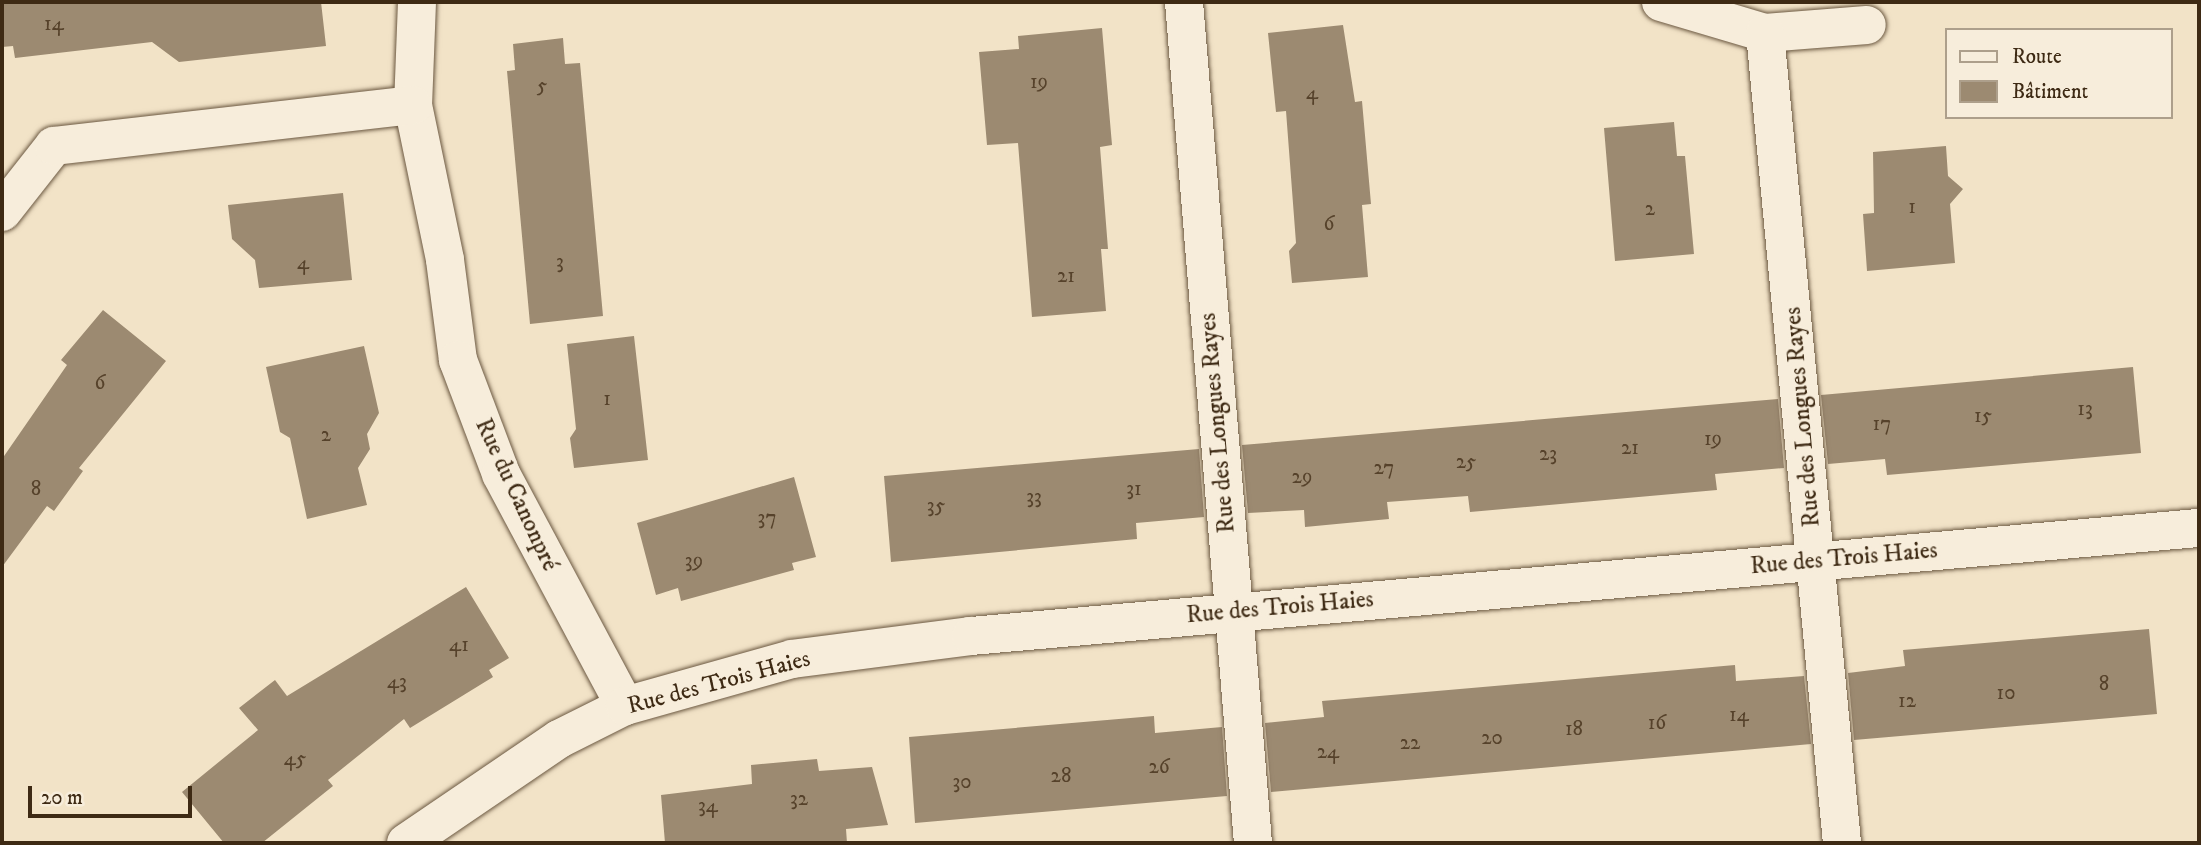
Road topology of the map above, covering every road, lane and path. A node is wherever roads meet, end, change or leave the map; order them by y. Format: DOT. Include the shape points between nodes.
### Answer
graph roads {
  1 [pos="417,2"];
  2 [pos="1184,2"];
  3 [pos="1661,2"];
  4 [pos="1867,25"];
  5 [pos="1765,33"];
  6 [pos="413,105"];
  7 [pos="2,212"];
  8 [pos="2199,528"];
  9 [pos="1815,561"];
  10 [pos="1233,612"];
  11 [pos="625,706"];
  12 [pos="406,843"];
  13 [pos="1253,843"];
  14 [pos="1842,843"];
  1 -- 6 [label="street, Rue du Canonpré"];
  2 -- 10 [label="street, Rue des Longues Rayes"];
  3 -- 5 [label="street"];
  4 -- 5 [label="street"];
  5 -- 9 [label="street, Rue des Longues Rayes"];
  6 -- 7 [label="street" via="54,146"];
  6 -- 11 [label="street, Rue du Canonpré" via="445,260 458,360 501,474"];
  8 -- 9 [label="street, Rue des Trois Haies"];
  9 -- 10 [label="street, Rue des Trois Haies"];
  9 -- 14 [label="street, Rue des Longues Rayes"];
  10 -- 11 [label="street, Rue des Trois Haies" via="880,645 792,659"];
  10 -- 13 [label="street, Rue des Longues Rayes"];
  11 -- 12 [label="street, Rue des Trois Haies" via="559,739"];
}
